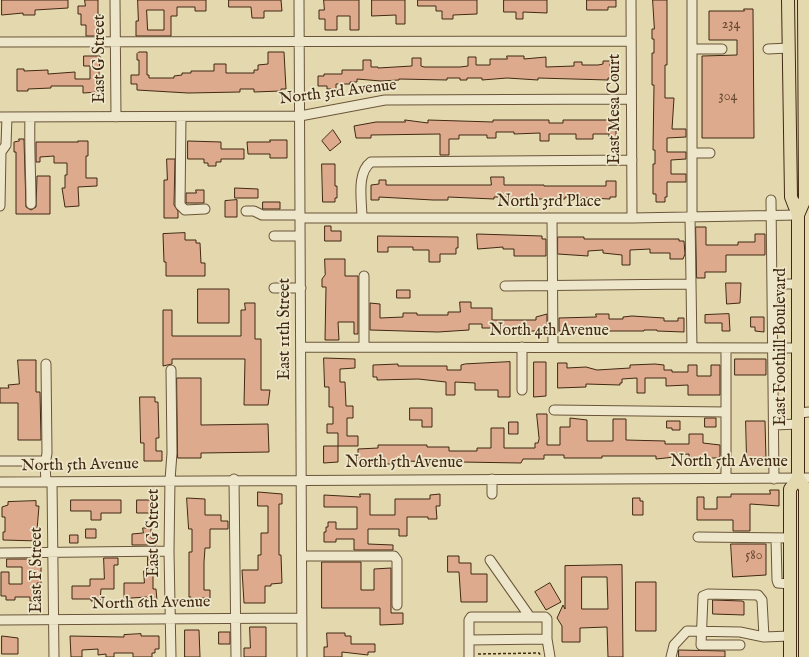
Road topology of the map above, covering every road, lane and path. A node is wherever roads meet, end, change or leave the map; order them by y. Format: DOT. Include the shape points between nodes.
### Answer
graph roads {
  1 [pos="116,0"];
  2 [pos="299,0"];
  3 [pos="631,0"];
  4 [pos="692,0"];
  5 [pos="788,0"];
  6 [pos="804,0"];
  7 [pos="631,41"];
  8 [pos="0,42"];
  9 [pos="116,42"];
  10 [pos="300,42"];
  11 [pos="722,48"];
  12 [pos="789,48"];
  13 [pos="692,49"];
  14 [pos="768,49"];
  15 [pos="806,49"];
  16 [pos="632,99"];
  17 [pos="300,116"];
  18 [pos="4,117"];
  19 [pos="30,117"];
  20 [pos="116,117"];
  21 [pos="181,117"];
  22 [pos="0,152"];
  23 [pos="692,153"];
  24 [pos="710,153"];
  25 [pos="632,160"];
  26 [pos="771,200"];
  27 [pos="31,204"];
  28 [pos="0,206"];
  29 [pos="205,209"];
  30 [pos="246,211"];
  31 [pos="798,215"];
  32 [pos="300,216"];
  33 [pos="771,216"];
  34 [pos="362,218"];
  35 [pos="552,218"];
  36 [pos="632,218"];
  37 [pos="691,218"];
  38 [pos="274,236"];
  39 [pos="300,236"];
  40 [pos="364,276"];
  41 [pos="691,284"];
  42 [pos="772,284"];
  43 [pos="798,284"];
  44 [pos="552,285"];
  45 [pos="505,286"];
  46 [pos="274,288"];
  47 [pos="301,288"];
  48 [pos="522,346"];
  49 [pos="553,346"];
  50 [pos="301,347"];
  51 [pos="364,347"];
  52 [pos="692,348"];
  53 [pos="726,348"];
  54 [pos="773,348"];
  55 [pos="797,348"];
  56 [pos="46,364"];
  57 [pos="171,370"];
  58 [pos="522,390"];
  59 [pos="554,410"];
  60 [pos="726,412"];
  61 [pos="802,416"];
  62 [pos="774,425"];
  63 [pos="0,461"];
  64 [pos="45,465"];
  65 [pos="726,478"];
  66 [pos="804,478"];
  67 [pos="234,479"];
  68 [pos="492,479"];
  69 [pos="774,479"];
  70 [pos="170,480"];
  71 [pos="302,480"];
  72 [pos="0,482"];
  73 [pos="49,482"];
  74 [pos="492,494"];
  75 [pos="698,537"];
  76 [pos="776,538"];
  77 [pos="790,538"];
  78 [pos="169,551"];
  79 [pos="0,553"];
  80 [pos="53,553"];
  81 [pos="302,556"];
  82 [pos="490,560"];
  83 [pos="790,584"];
  84 [pos="398,604"];
  85 [pos="807,611"];
  86 [pos="530,617"];
  87 [pos="170,618"];
  88 [pos="236,618"];
  89 [pos="302,618"];
  90 [pos="0,620"];
  91 [pos="53,621"];
  92 [pos="701,632"];
  93 [pos="790,636"];
  94 [pos="764,637"];
  95 [pos="547,639"];
  96 [pos="469,640"];
  97 [pos="740,645"];
  98 [pos="493,653"];
  99 [pos="509,653"];
  100 [pos="473,656"];
  101 [pos="54,657"];
  102 [pos="171,657"];
  103 [pos="236,657"];
  104 [pos="302,657"];
  105 [pos="481,657"];
  106 [pos="493,657"];
  107 [pos="509,657"];
  108 [pos="542,657"];
  109 [pos="550,657"];
  110 [pos="671,657"];
  111 [pos="790,657"];
  112 [pos="806,657"];
  1 -- 9 [label="street, East G Street"];
  2 -- 10 [label="street, East 11th Street"];
  3 -- 7 [label="street, East Mesa Court"];
  4 -- 13 [label="street"];
  5 -- 12 [label="main road, East Foothill Boulevard"];
  6 -- 15 [label="main road, East Foothill Boulevard"];
  7 -- 10 [label="street"];
  7 -- 16 [label="street, East Mesa Court"];
  8 -- 9 [label="street"];
  9 -- 10 [label="street"];
  9 -- 20 [label="street, East G Street"];
  10 -- 17 [label="street, East 11th Street"];
  11 -- 13 [label="street"];
  12 -- 14 [label="street"];
  12 -- 31 [label="main road, East Foothill Boulevard" via="791,197"];
  13 -- 23 [label="street"];
  15 -- 31 [label="main road, East Foothill Boulevard" via="805,198"];
  16 -- 17 [label="street, North 3rd Avenue" via="385,100"];
  16 -- 25 [label="street, East Mesa Court"];
  17 -- 21 [label="street, North 3rd Avenue"];
  17 -- 32 [label="street, East 11th Street"];
  18 -- 19 [label="street, North 3rd Avenue"];
  18 -- 22 [label="street" via="6,145"];
  19 -- 20 [label="street, North 3rd Avenue"];
  19 -- 27 [label="street" via="28,158 31,168"];
  20 -- 21 [label="street, North 3rd Avenue"];
  21 -- 29 [label="street" via="180,205 185,210"];
  22 -- 28 [label="street"];
  23 -- 24 [label="street"];
  23 -- 37 [label="street"];
  25 -- 34 [label="street" via="371,162 365,166 362,174"];
  25 -- 36 [label="street, East Mesa Court"];
  26 -- 33 [label="street"];
  30 -- 32 [label="street, North 3rd Place" via="262,215"];
  31 -- 33 [label="street, North 3rd Place"];
  31 -- 43 [label="main road, East Foothill Boulevard"];
  32 -- 34 [label="street, North 3rd Place"];
  32 -- 39 [label="street, East 11th Street"];
  33 -- 37 [label="street, North 3rd Place"];
  33 -- 42 [label="street"];
  34 -- 35 [label="street, North 3rd Place"];
  35 -- 36 [label="street, North 3rd Place"];
  35 -- 44 [label="street"];
  36 -- 37 [label="street, North 3rd Place"];
  37 -- 41 [label="street"];
  38 -- 39 [label="street"];
  39 -- 47 [label="street, East 11th Street"];
  40 -- 51 [label="street"];
  41 -- 44 [label="street"];
  41 -- 52 [label="street"];
  42 -- 43 [label="street"];
  42 -- 54 [label="street"];
  43 -- 55 [label="main road, East Foothill Boulevard"];
  44 -- 45 [label="street"];
  44 -- 49 [label="street"];
  46 -- 47 [label="street"];
  47 -- 50 [label="street, East 11th Street"];
  48 -- 49 [label="street, North 4th Avenue"];
  48 -- 51 [label="street, North 4th Avenue"];
  48 -- 58 [label="street"];
  49 -- 52 [label="street, North 4th Avenue"];
  50 -- 51 [label="street, North 4th Avenue"];
  50 -- 71 [label="street, East 11th Street"];
  52 -- 53 [label="street, North 4th Avenue"];
  53 -- 54 [label="street, North 4th Avenue"];
  53 -- 60 [label="street"];
  54 -- 55 [label="street, North 4th Avenue"];
  54 -- 62 [label="street"];
  55 -- 61 [label="main road, East Foothill Boulevard"];
  56 -- 64 [label="street, East F Street"];
  57 -- 70 [label="street, East G Street"];
  59 -- 60 [label="street"];
  60 -- 65 [label="street"];
  61 -- 62 [label="street"];
  61 -- 66 [label="main road, East Foothill Boulevard"];
  62 -- 69 [label="street"];
  63 -- 64 [label="street" via="41,461"];
  64 -- 73 [label="street, East F Street"];
  65 -- 68 [label="street, North 5th Avenue"];
  65 -- 69 [label="street, North 5th Avenue"];
  66 -- 69 [label="street, North 5th Avenue"];
  66 -- 77 [label="main road, East Foothill Boulevard" via="790,489"];
  66 -- 85 [label="main road, East Foothill Boulevard"];
  67 -- 70 [label="street, North 5th Avenue"];
  67 -- 71 [label="street, North 5th Avenue"];
  67 -- 88 [label="street"];
  68 -- 71 [label="street, North 5th Avenue"];
  68 -- 74 [label="street"];
  70 -- 73 [label="street, North 5th Avenue"];
  70 -- 78 [label="street, East G Street"];
  71 -- 81 [label="street, East 11th Street"];
  72 -- 73 [label="street, North 5th Avenue"];
  73 -- 80 [label="street, East F Street"];
  75 -- 76 [label="street"];
  76 -- 77 [label="street"];
  76 -- 83 [label="street" via="777,580 778,583"];
  77 -- 83 [label="main road, East Foothill Boulevard"];
  78 -- 80 [label="street"];
  78 -- 87 [label="street, East G Street"];
  79 -- 80 [label="street"];
  80 -- 91 [label="street, East F Street"];
  81 -- 84 [label="street" via="394,556 397,560"];
  81 -- 89 [label="street, East 11th Street"];
  82 -- 86 [label="street"];
  83 -- 93 [label="main road, East Foothill Boulevard"];
  85 -- 112 [label="main road, East Foothill Boulevard"];
  86 -- 95 [label="street" via="547,619"];
  86 -- 96 [label="street" via="471,617"];
  87 -- 88 [label="street, North 6th Avenue"];
  87 -- 91 [label="street, North 6th Avenue"];
  87 -- 102 [label="street, East G Street"];
  88 -- 89 [label="street, North 6th Avenue"];
  88 -- 103 [label="street"];
  89 -- 104 [label="street, East 11th Street"];
  90 -- 91 [label="street, North 6th Avenue"];
  91 -- 101 [label="street, East F Street"];
  92 -- 94 [label="street" via="740,632"];
  92 -- 94 [label="street" via="703,596 750,594 758,595 762,600"];
  92 -- 97 [label="street" via="701,645"];
  92 -- 110 [label="street" via="687,632 674,645"];
  93 -- 94 [label="street"];
  93 -- 111 [label="main road, East Foothill Boulevard"];
  95 -- 96 [label="street"];
  95 -- 109 [label="street"];
  96 -- 100 [label="street"];
  98 -- 99 [label="path"];
  98 -- 100 [label="path"];
  98 -- 106 [label="path"];
  99 -- 107 [label="path"];
  99 -- 108 [label="path" via="539,653"];
  100 -- 105 [label="path"];
}
